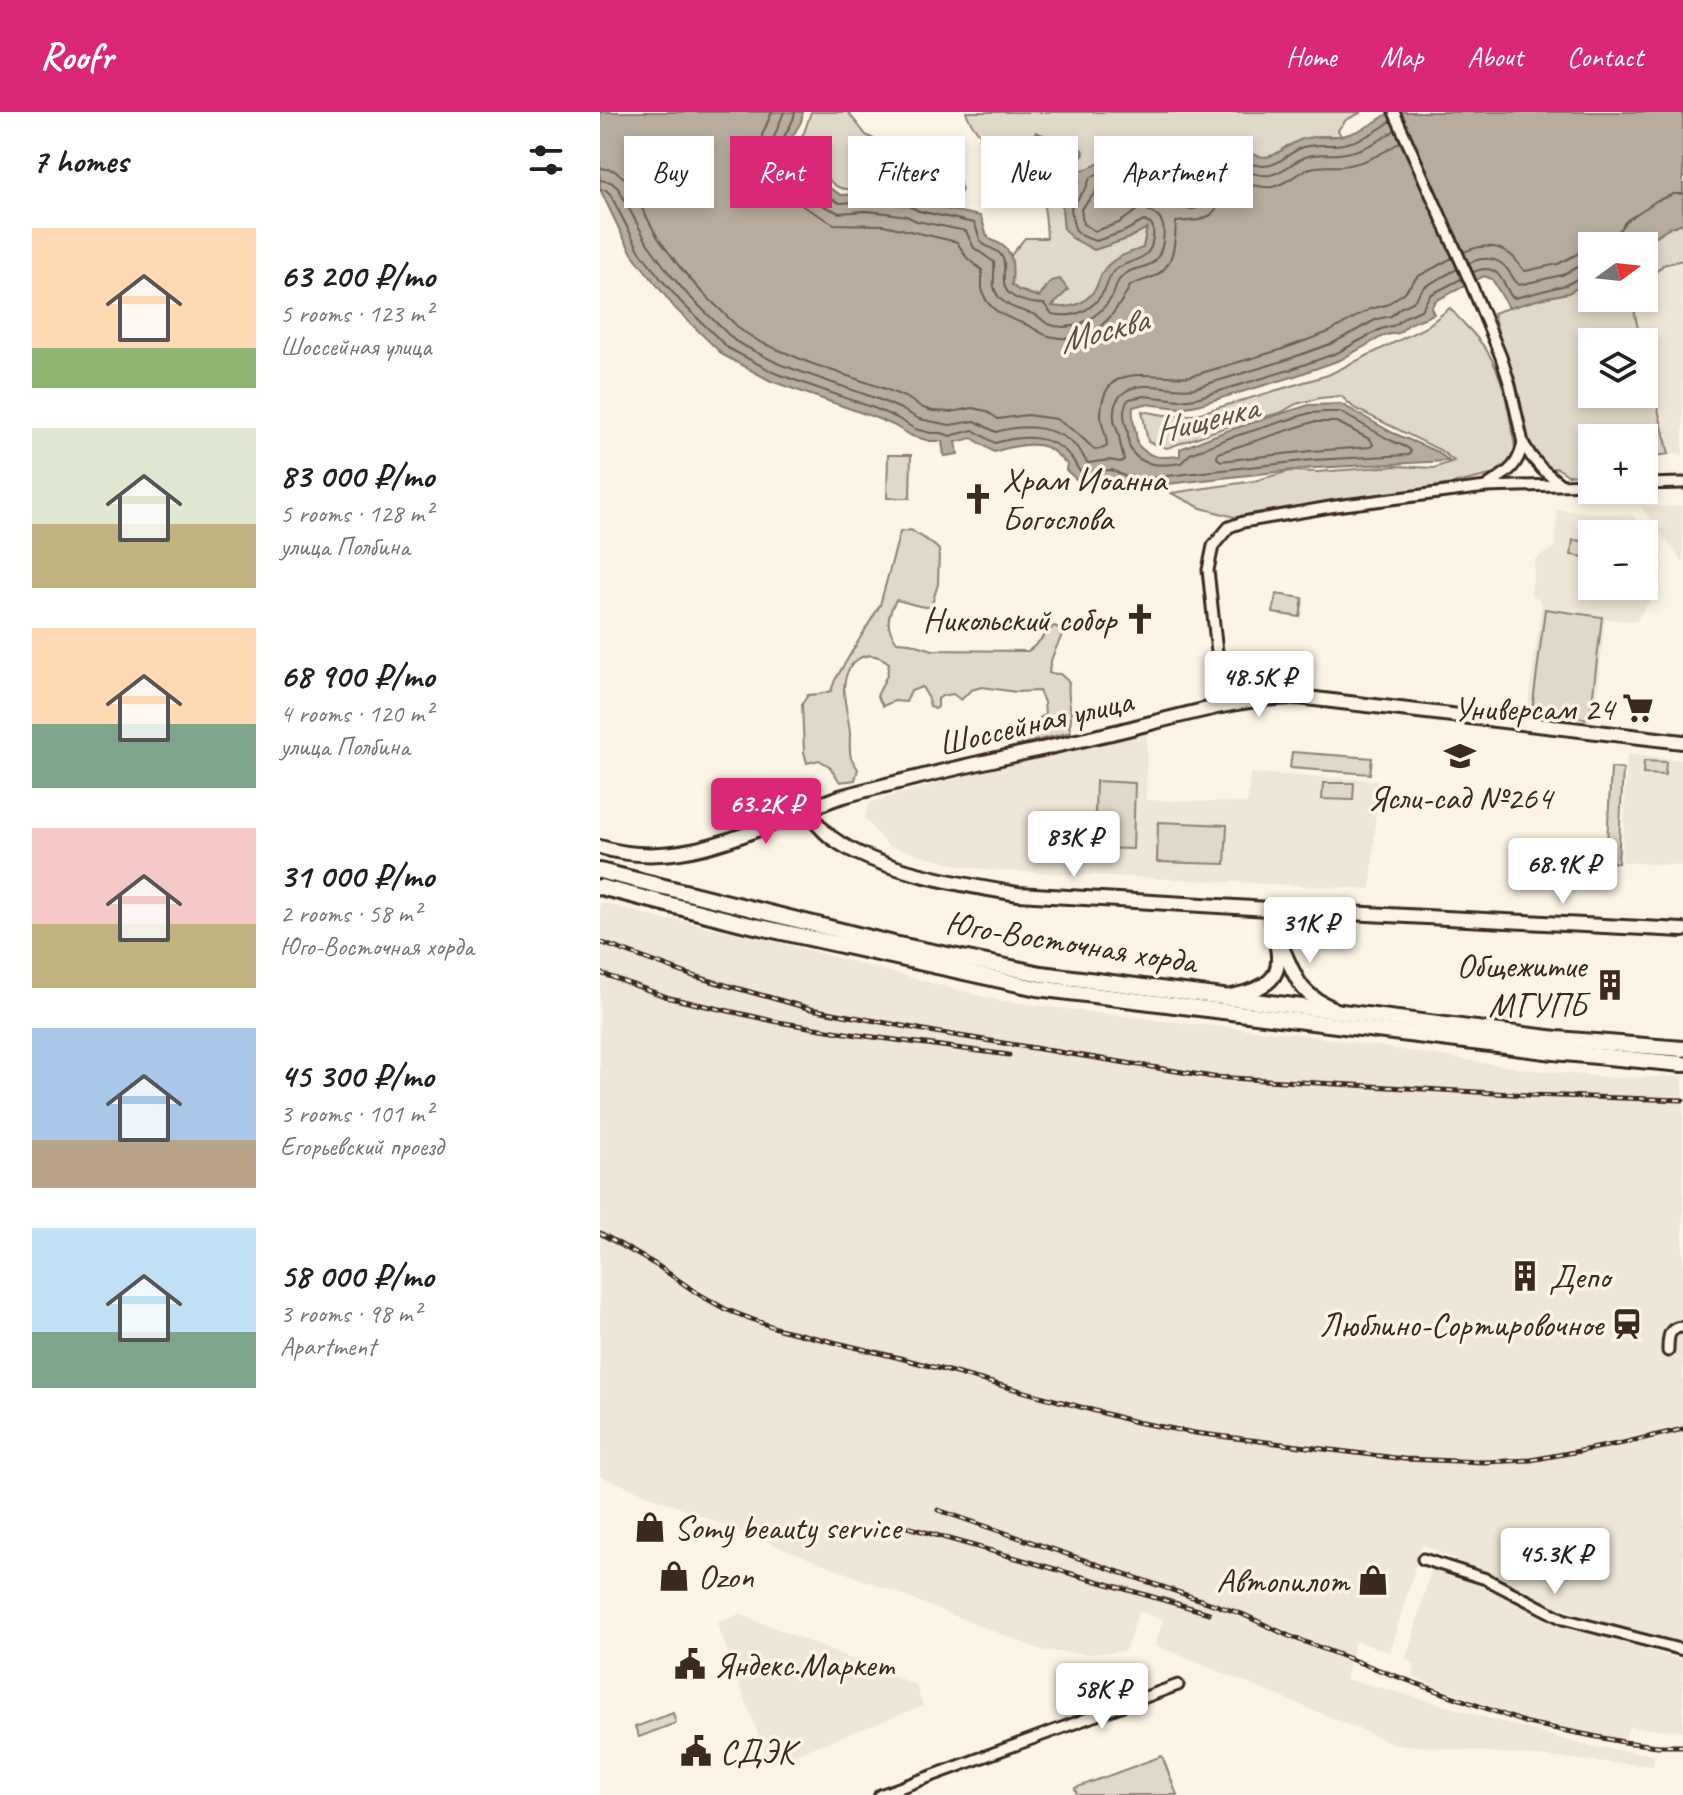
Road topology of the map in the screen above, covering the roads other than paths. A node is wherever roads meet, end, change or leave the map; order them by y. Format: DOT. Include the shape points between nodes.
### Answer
graph roads {
  1 [pos="1394,112"];
  2 [pos="1523,443"];
  3 [pos="1683,483"];
  4 [pos="1560,484"];
  5 [pos="1578,484"];
  6 [pos="1658,484"];
  7 [pos="1486,487"];
  8 [pos="1223,707"];
  9 [pos="1683,742"];
  10 [pos="806,811"];
  11 [pos="600,847"];
  12 [pos="600,871"];
  13 [pos="600,887"];
  14 [pos="1269,909"];
  15 [pos="1273,928"];
  16 [pos="1683,930"];
  17 [pos="1228,996"];
  18 [pos="1341,1011"];
  19 [pos="1683,1049"];
  20 [pos="1683,1064"];
  21 [pos="1683,1327"];
  22 [pos="1668,1351"];
  23 [pos="1423,1559"];
  24 [pos="1683,1650"];
  25 [pos="1178,1685"];
  26 [pos="880,1795"];
  1 -- 2 [label="street" via="1501,357"];
  2 -- 4 [label="street"];
  2 -- 7 [label="street" via="1515,465"];
  3 -- 6 [label="street"];
  4 -- 5 [label="street"];
  4 -- 7 [label="street"];
  7 -- 8 [label="street" via="1336,506 1234,524 1223,532 1213,546 1208,570"];
  8 -- 9 [label="main road, Шоссейная улица" via="1298,697"];
  8 -- 10 [label="main road, Шоссейная улица" via="840,797"];
  10 -- 11 [label="main road, Шоссейная улица" via="712,847 680,853 632,854"];
  10 -- 14 [label="main road" via="829,836 856,853 980,888"];
  12 -- 17 [label="main road, Юго-Восточная хорда" via="894,944 1041,974"];
  13 -- 20 [label="main road, Юго-Восточная хорда" via="1037,988"];
  14 -- 15 [label="main road"];
  14 -- 16 [label="main road"];
  15 -- 17 [label="main road" via="1279,958 1275,975 1261,987"];
  15 -- 18 [label="main road" via="1301,988"];
  17 -- 18 [label="main road, Юго-Восточная хорда"];
  18 -- 19 [label="main road, Юго-Восточная хорда"];
  21 -- 22 [label="street" via="1671,1330"];
  23 -- 24 [label="street" via="1486,1579 1563,1619"];
  25 -- 26 [label="street"];
}
